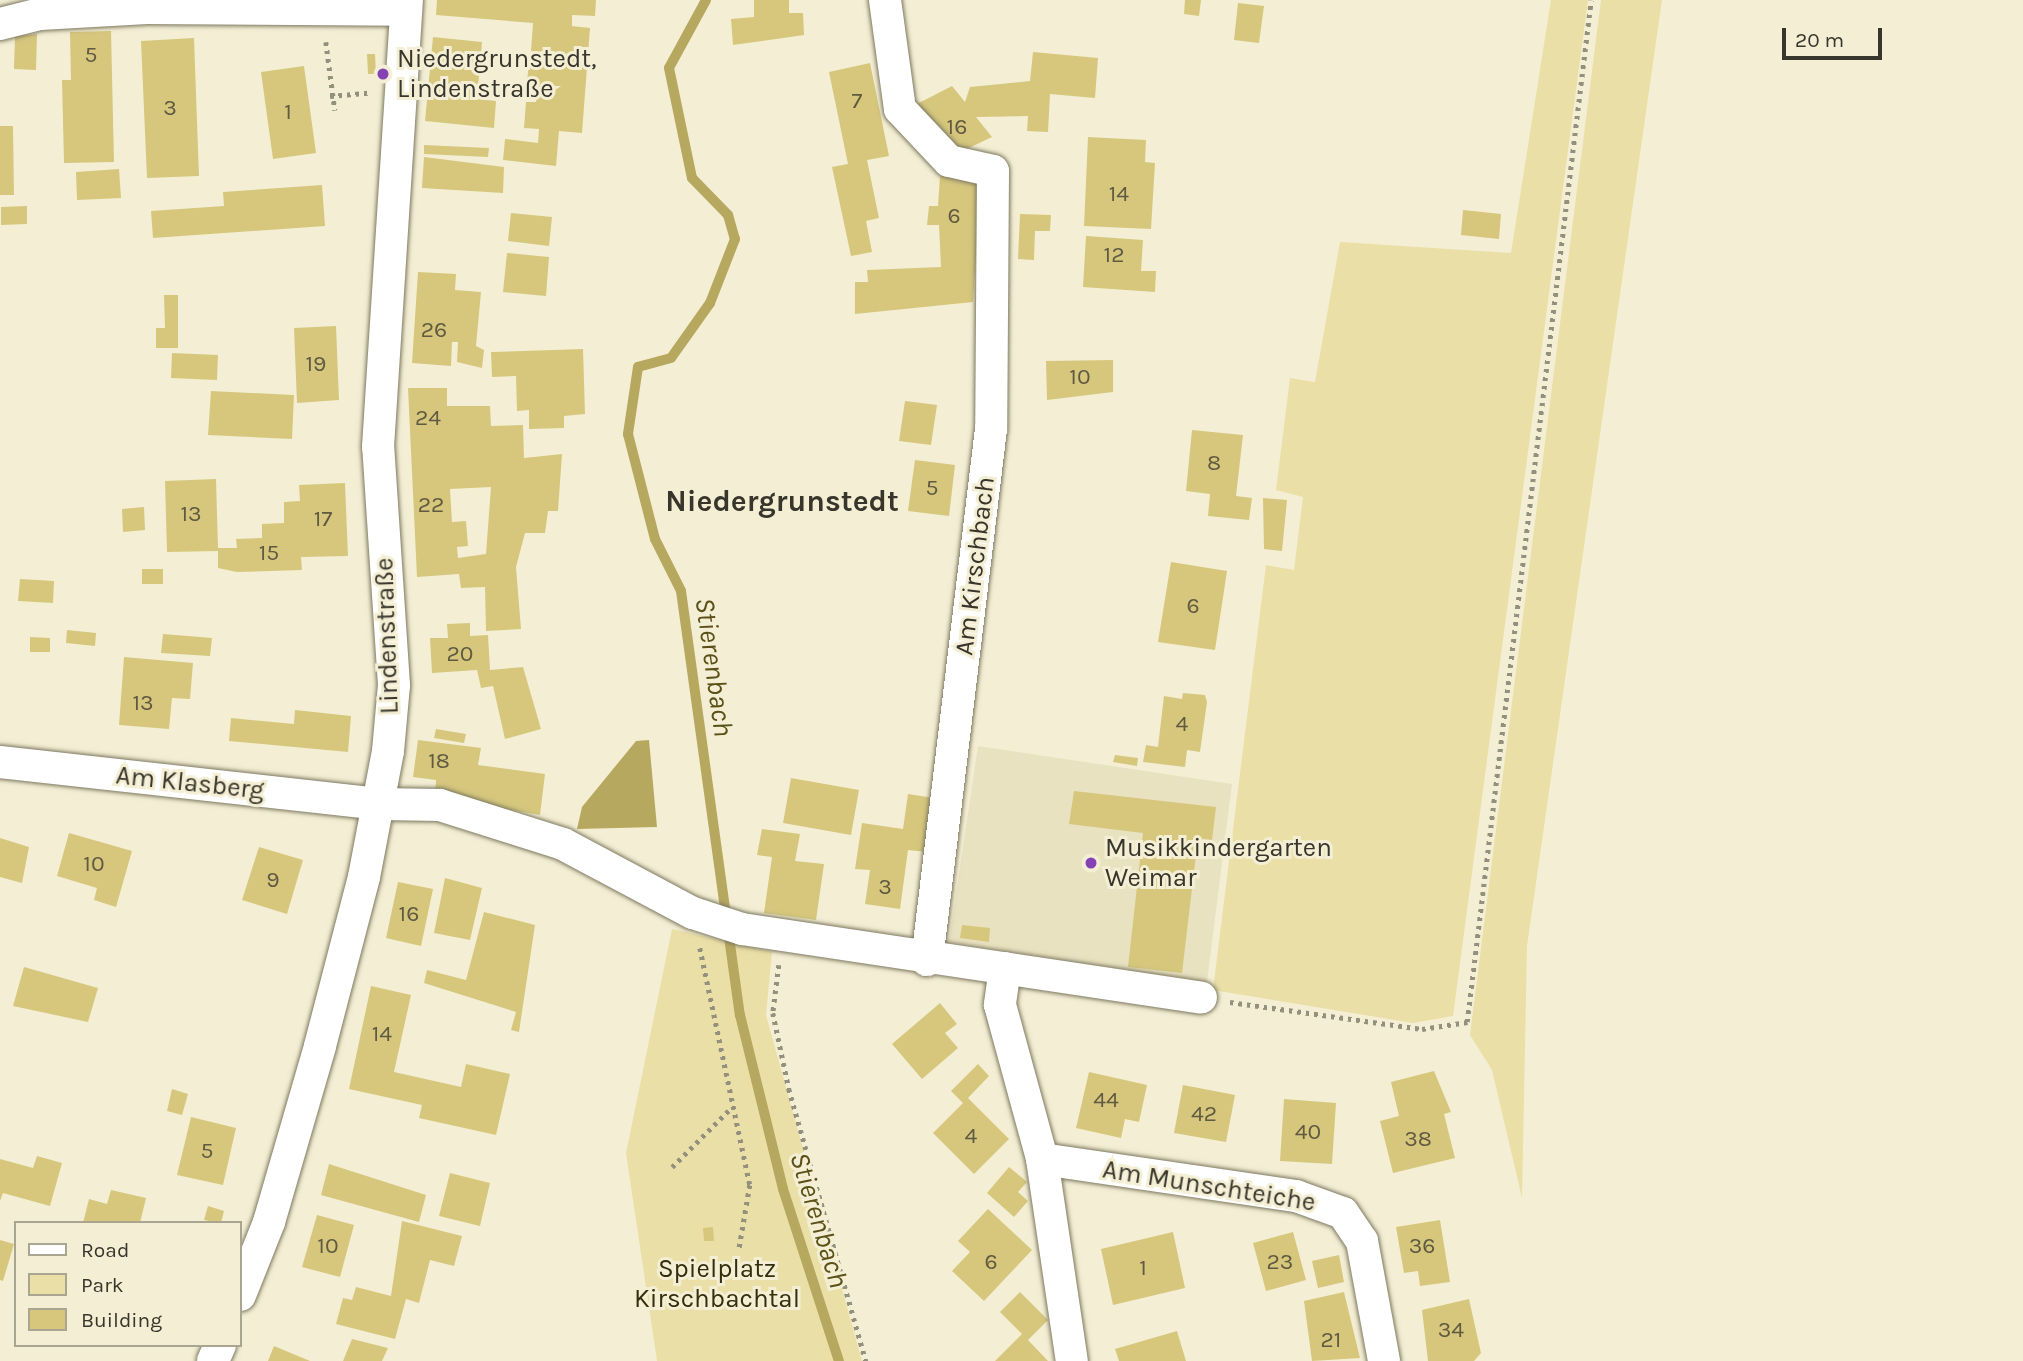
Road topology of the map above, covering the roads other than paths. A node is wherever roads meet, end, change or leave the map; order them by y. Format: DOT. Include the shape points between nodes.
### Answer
graph roads {
  1 [pos="885,0"];
  2 [pos="255,5"];
  3 [pos="406,5"];
  4 [pos="0,24"];
  5 [pos="0,762"];
  6 [pos="379,804"];
  7 [pos="927,960"];
  8 [pos="1005,968"];
  9 [pos="1201,998"];
  10 [pos="1042,1159"];
  11 [pos="242,1290"];
  12 [pos="1072,1361"];
  13 [pos="1384,1361"];
  1 -- 7 [label="street, Am Kirschbach" via="900,109 949,161 993,171 987,293 991,429"];
  2 -- 3 [label="street" via="323,10"];
  2 -- 4 [label="street" via="53,13"];
  3 -- 6 [label="street, Lindenstraße" via="378,447 394,685"];
  5 -- 6 [label="street, Am Klasberg"];
  6 -- 7 [label="street" via="440,805 563,844 717,921 784,940"];
  6 -- 11 [label="street, Lindenstraße" via="317,1058 269,1222"];
  7 -- 8 [label="street"];
  8 -- 9 [label="street"];
  8 -- 10 [label="street" via="1000,1005"];
  10 -- 12 [label="street"];
  10 -- 13 [label="street, Am Munschteiche" via="1296,1196 1343,1213 1362,1241"];
}
